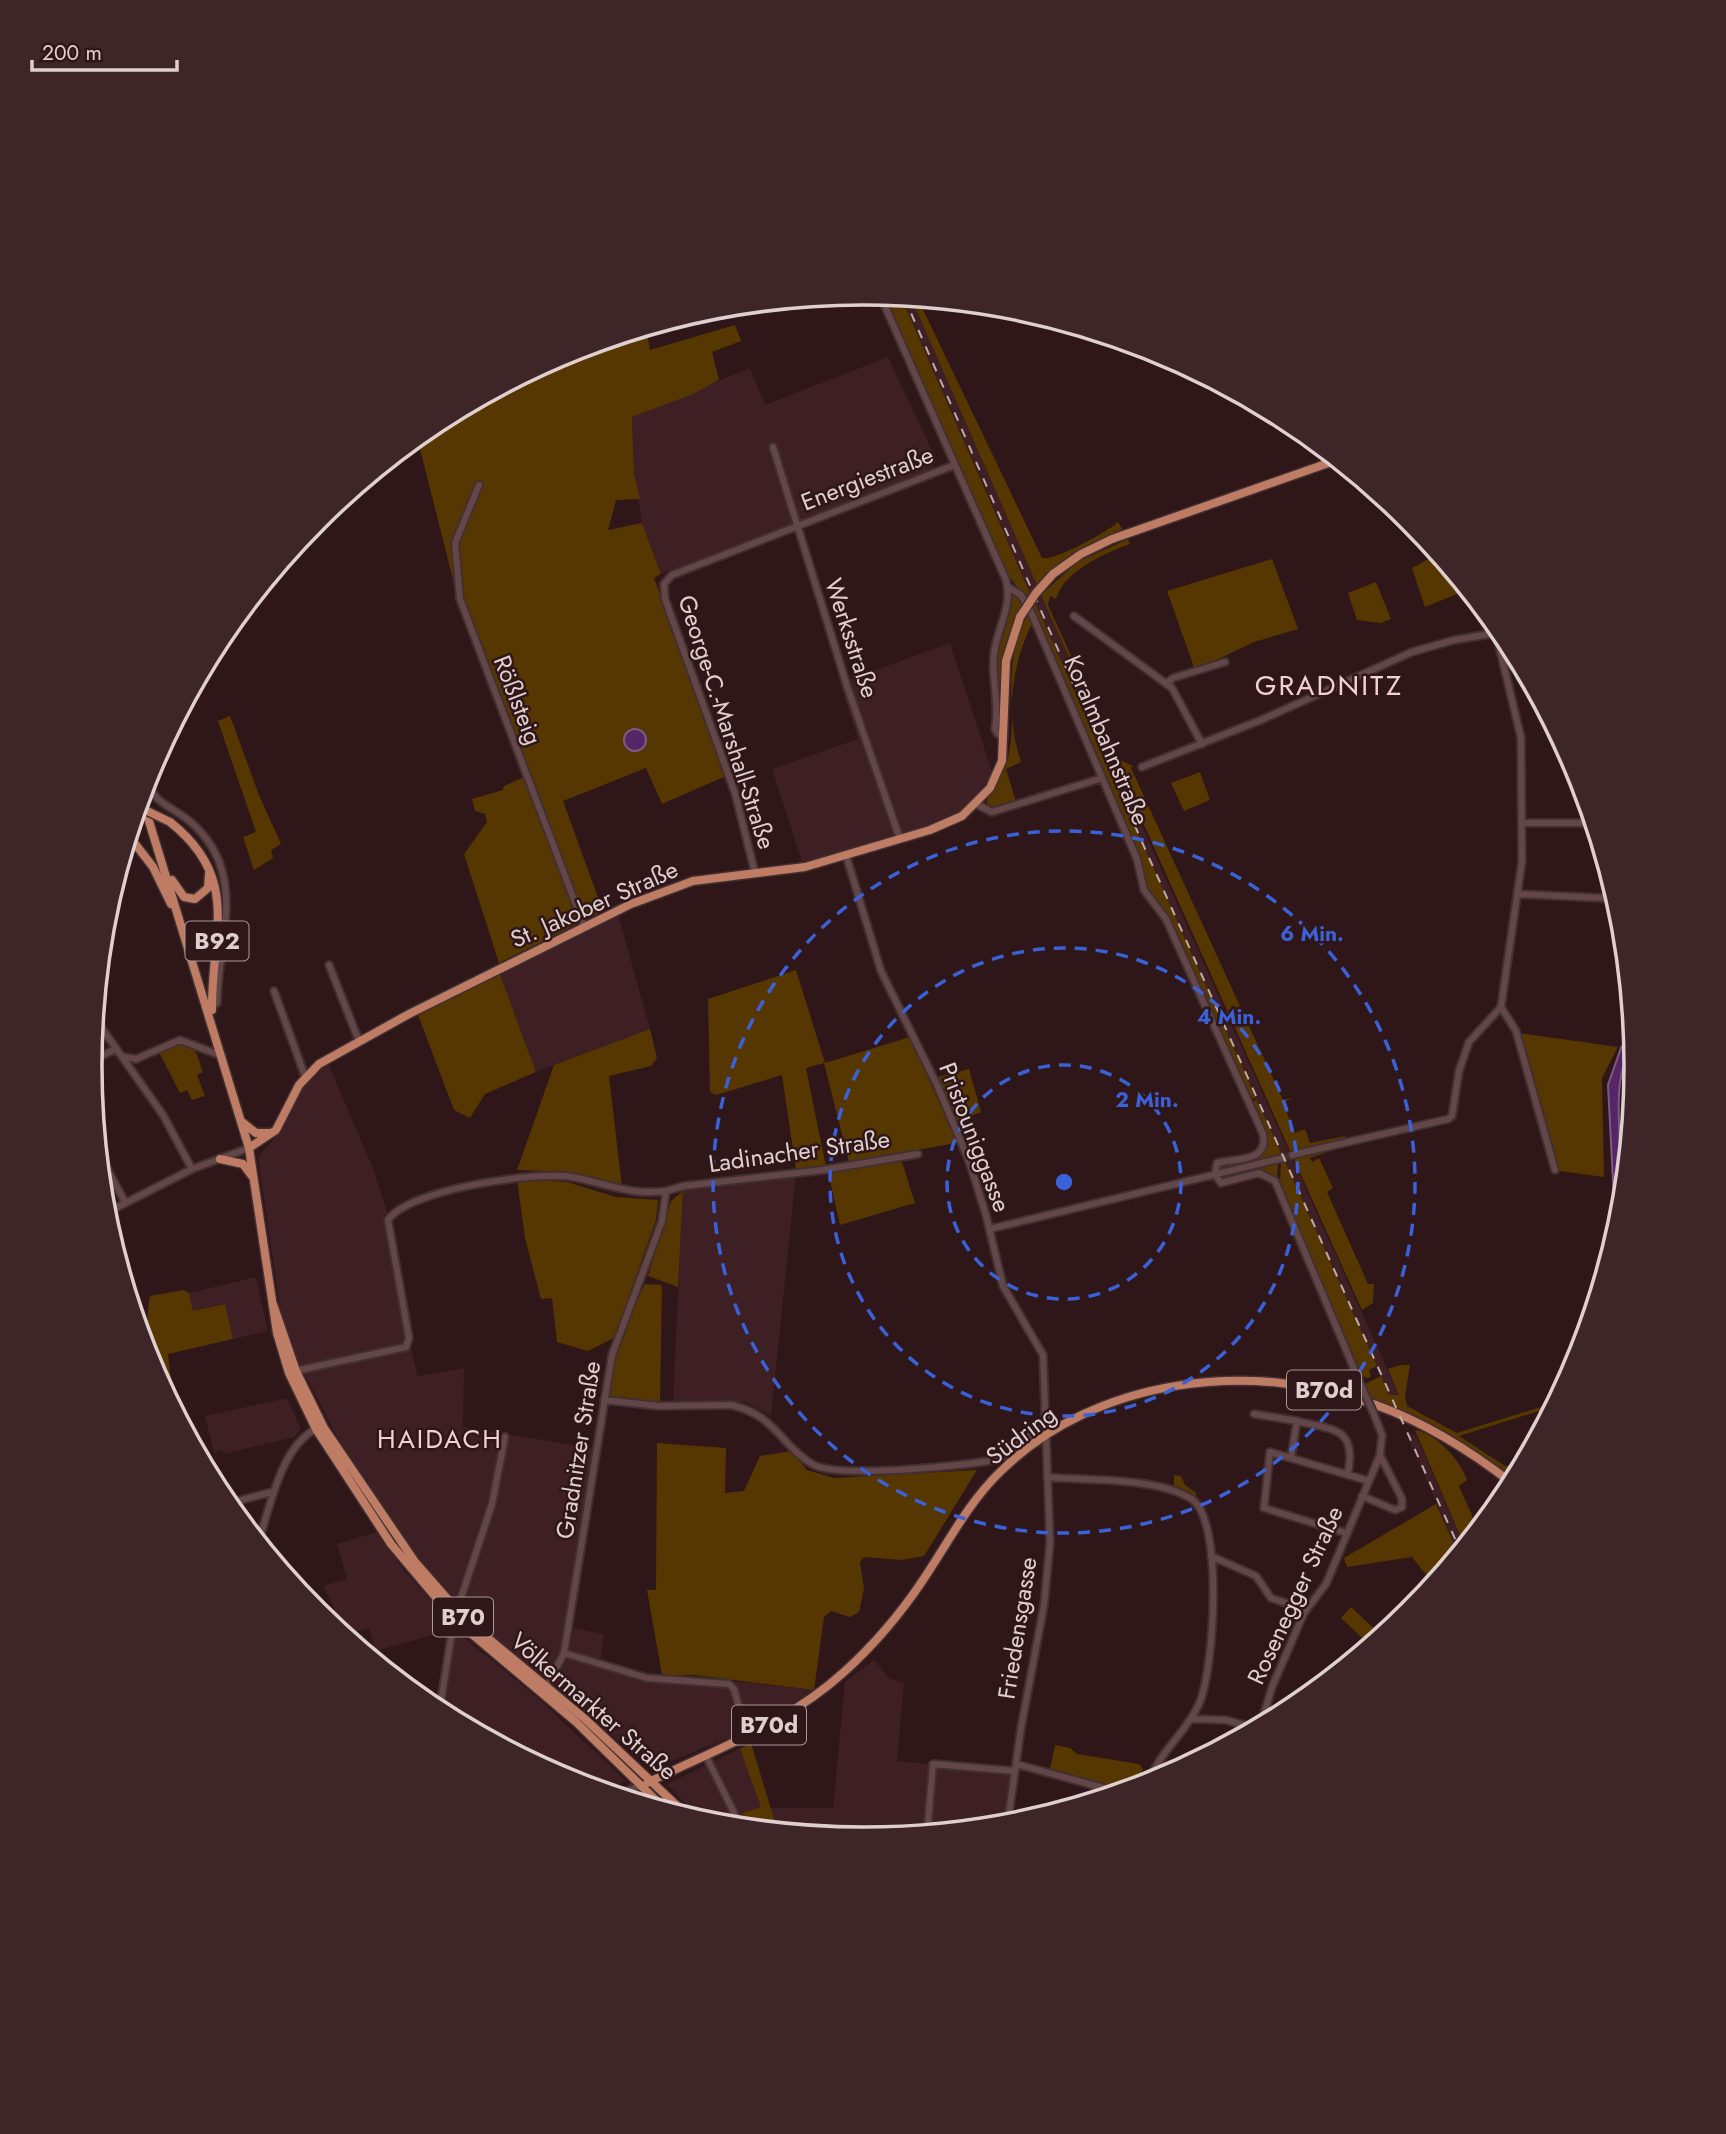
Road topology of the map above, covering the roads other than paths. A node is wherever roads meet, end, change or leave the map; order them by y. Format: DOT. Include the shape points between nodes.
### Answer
graph roads {
  1 [pos="885,306"];
  2 [pos="773,447"];
  3 [pos="1327,463"];
  4 [pos="952,466"];
  5 [pos="479,485"];
  6 [pos="797,526"];
  7 [pos="664,584"];
  8 [pos="1008,587"];
  9 [pos="1074,616"];
  10 [pos="1489,634"];
  11 [pos="1505,658"];
  12 [pos="1225,662"];
  13 [pos="1166,684"];
  14 [pos="1005,736"];
  15 [pos="1202,744"];
  16 [pos="1142,767"];
  17 [pos="1102,778"];
  18 [pos="153,792"];
  19 [pos="976,804"];
  20 [pos="146,810"];
  21 [pos="146,811"];
  22 [pos="1524,823"];
  23 [pos="1584,823"];
  24 [pos="900,839"];
  25 [pos="135,844"];
  26 [pos="846,855"];
  27 [pos="208,864"];
  28 [pos="165,868"];
  29 [pos="755,873"];
  30 [pos="1518,894"];
  31 [pos="1606,899"];
  32 [pos="182,925"];
  33 [pos="584,926"];
  34 [pos="329,965"];
  35 [pos="274,991"];
  36 [pos="212,1007"];
  37 [pos="1501,1007"];
  38 [pos="212,1020"];
  39 [pos="103,1030"];
  40 [pos="359,1041"];
  41 [pos="116,1049"];
  42 [pos="102,1055"];
  43 [pos="123,1057"];
  44 [pos="223,1057"];
  45 [pos="136,1059"];
  46 [pos="131,1069"];
  47 [pos="305,1076"];
  48 [pos="242,1121"];
  49 [pos="276,1130"];
  50 [pos="249,1148"];
  51 [pos="918,1154"];
  52 [pos="1292,1155"];
  53 [pos="1283,1158"];
  54 [pos="220,1159"];
  55 [pos="192,1168"];
  56 [pos="1555,1170"];
  57 [pos="109,1172"];
  58 [pos="1215,1175"];
  59 [pos="254,1180"];
  60 [pos="666,1191"];
  61 [pos="125,1202"];
  62 [pos="115,1208"];
  63 [pos="990,1229"];
  64 [pos="293,1372"];
  65 [pos="298,1394"];
  66 [pos="309,1397"];
  67 [pos="604,1400"];
  68 [pos="1254,1414"];
  69 [pos="1297,1421"];
  70 [pos="1045,1423"];
  71 [pos="320,1428"];
  72 [pos="1046,1435"];
  73 [pos="505,1437"];
  74 [pos="1380,1455"];
  75 [pos="1291,1457"];
  76 [pos="1348,1472"];
  77 [pos="1047,1477"];
  78 [pos="1504,1477"];
  79 [pos="1369,1481"];
  80 [pos="272,1492"];
  81 [pos="1362,1496"];
  82 [pos="238,1501"];
  83 [pos="261,1533"];
  84 [pos="1346,1533"];
  85 [pos="1211,1556"];
  86 [pos="1304,1613"];
  87 [pos="455,1615"];
  88 [pos="564,1653"];
  89 [pos="544,1690"];
  90 [pos="441,1701"];
  91 [pos="1263,1714"];
  92 [pos="1192,1719"];
  93 [pos="1246,1725"];
  94 [pos="747,1737"];
  95 [pos="706,1756"];
  96 [pos="1015,1768"];
  97 [pos="641,1771"];
  98 [pos="1153,1771"];
  99 [pos="665,1774"];
  100 [pos="631,1775"];
  101 [pos="647,1783"];
  102 [pos="1105,1789"];
  103 [pos="628,1790"];
  104 [pos="665,1793"];
  105 [pos="651,1795"];
  106 [pos="656,1800"];
  107 [pos="678,1806"];
  108 [pos="1009,1815"];
  109 [pos="736,1818"];
  110 [pos="928,1825"];
  1 -- 8 [label="street, Koralmbahnstraße"];
  2 -- 6 [label="street, Werksstraße"];
  3 -- 14 [label="main road, bridge" via="1112,539 1053,574 1020,617 1009,645"];
  4 -- 6 [label="street, Energiestraße"];
  5 -- 33 [label="street, Rößlsteig" via="455,543 460,599"];
  6 -- 7 [label="street, Energiestraße" via="672,575"];
  6 -- 24 [label="street, Werksstraße"];
  7 -- 29 [label="street, George-C.-Marshall-Straße" via="665,599 735,793"];
  8 -- 14 [label="street" via="1008,608 994,665 999,716 995,729"];
  8 -- 17 [label="street, Koralmbahnstraße" via="1021,595 1031,612"];
  9 -- 13 [label="street"];
  10 -- 15 [label="street" via="1412,652"];
  11 -- 22 [label="street" via="1520,730"];
  12 -- 13 [label="street"];
  13 -- 15 [label="street"];
  14 -- 19 [label="main road" via="998,773"];
  15 -- 16 [label="street"];
  17 -- 19 [label="street" via="992,812"];
  17 -- 58 [label="street, Koralmbahnstraße" via="1139,864 1144,890 1166,919 1264,1138 1259,1153 1217,1163"];
  18 -- 36 [label="street" via="160,804 203,834 225,877 227,929 217,1003"];
  19 -- 24 [label="main road, St. Jakober Straße" via="949,823"];
  20 -- 27 [label="main road, B92, bridge" via="170,822 194,843"];
  21 -- 28 [label="main road, B70"];
  22 -- 23 [label="street"];
  22 -- 30 [label="street"];
  24 -- 26 [label="main road, St. Jakober Straße"];
  25 -- 32 [label="main road, B92" via="153,867"];
  26 -- 29 [label="main road, St. Jakober Straße" via="796,869"];
  26 -- 63 [label="street, Pristouniggasse" via="881,971 938,1087 969,1161"];
  27 -- 28 [label="main road, B92" via="208,888 195,899 179,892"];
  27 -- 36 [label="main road, B92" via="220,904"];
  28 -- 32 [label="main road, B70"];
  29 -- 33 [label="main road, St. Jakober Straße" via="672,886"];
  30 -- 31 [label="street"];
  30 -- 37 [label="street"];
  32 -- 38 [label="main road, B70"];
  33 -- 40 [label="main road, St. Jakober Straße"];
  34 -- 40 [label="street"];
  35 -- 47 [label="street"];
  36 -- 38 [label="main road, B92"];
  37 -- 52 [label="street" via="1469,1042 1448,1119"];
  37 -- 56 [label="street" via="1516,1031"];
  38 -- 44 [label="main road, Völkermarkter Straße / B70"];
  39 -- 41 [label="street"];
  40 -- 47 [label="main road, St. Jakober Straße"];
  41 -- 42 [label="street"];
  41 -- 43 [label="street"];
  43 -- 45 [label="street"];
  43 -- 46 [label="street"];
  44 -- 45 [label="street" via="180,1040"];
  44 -- 48 [label="main road, Völkermarkter Straße / B70"];
  45 -- 46 [label="street"];
  46 -- 55 [label="street"];
  47 -- 49 [label="main road, St. Jakober Straße"];
  48 -- 49 [label="main road" via="256,1133"];
  48 -- 50 [label="main road, Völkermarkter Straße / B70"];
  49 -- 50 [label="main road, St. Jakober Straße"];
  50 -- 54 [label="street"];
  50 -- 59 [label="main road, Völkermarkter Straße / B70"];
  51 -- 60 [label="street, Ladinacher Straße"];
  53 -- 58 [label="street"];
  54 -- 55 [label="street"];
  54 -- 59 [label="main road" via="243,1164"];
  55 -- 61 [label="street"];
  57 -- 61 [label="street"];
  58 -- 63 [label="street"];
  58 -- 74 [label="street, Rosenegger Straße, bridge" via="1221,1183 1259,1173 1275,1181 1382,1435"];
  59 -- 64 [label="main road, Völkermarkter Straße / B70" via="274,1324"];
  60 -- 64 [label="street" via="644,1194 571,1177 512,1176 418,1199 388,1220 409,1338 406,1347"];
  60 -- 67 [label="street, Gradnitzer Straße" via="662,1221 612,1355"];
  61 -- 62 [label="street"];
  63 -- 70 [label="street, Pristouniggasse" via="1003,1286 1043,1355"];
  64 -- 65 [label="main road, Völkermarkter Straße / B70"];
  64 -- 66 [label="main road, Völkermarkter Straße / B70"];
  65 -- 66 [label="main road"];
  65 -- 71 [label="main road, Völkermarkter Straße / B70"];
  66 -- 71 [label="main road, Völkermarkter Straße / B70"];
  67 -- 70 [label="street" via="746,1408 781,1433 808,1462 835,1472 994,1460"];
  67 -- 88 [label="street, Gradnitzer Straße"];
  68 -- 69 [label="street"];
  69 -- 75 [label="street"];
  69 -- 76 [label="street" via="1347,1437 1351,1452"];
  70 -- 72 [label="street, Pristouniggasse"];
  71 -- 80 [label="street" via="301,1441"];
  71 -- 87 [label="main road, Völkermarkter Straße / B70" via="395,1542"];
  72 -- 77 [label="street, Friedensgasse"];
  72 -- 78 [label="main road, Südring / B70d" via="1083,1414 1146,1392 1220,1382 1288,1384 1353,1397 1412,1420"];
  72 -- 94 [label="main road, Südring / B70d" via="978,1496 908,1601 871,1646 814,1696"];
  73 -- 87 [label="street" via="491,1506"];
  74 -- 79 [label="street, Rosenegger Straße"];
  74 -- 81 [label="street" via="1402,1507 1395,1510"];
  75 -- 76 [label="street"];
  75 -- 84 [label="street" via="1270,1452 1264,1508"];
  76 -- 79 [label="street"];
  77 -- 85 [label="street" via="1148,1485 1187,1496 1200,1508"];
  77 -- 96 [label="street, Friedensgasse" via="1050,1543 1044,1605"];
  79 -- 81 [label="street, Rosenegger Straße"];
  80 -- 82 [label="street"];
  80 -- 83 [label="street"];
  81 -- 84 [label="street, Rosenegger Straße"];
  84 -- 86 [label="street, Rosenegger Straße" via="1326,1584"];
  85 -- 86 [label="street" via="1256,1576 1271,1598"];
  85 -- 92 [label="street" via="1210,1656"];
  86 -- 91 [label="street, Rosenegger Straße"];
  87 -- 89 [label="main road, Völkermarkter Straße / B70"];
  87 -- 90 [label="street"];
  88 -- 89 [label="street, Gradnitzer Straße"];
  88 -- 94 [label="street" via="647,1678 729,1684"];
  89 -- 97 [label="main road, Völkermarkter Straße / B70"];
  89 -- 100 [label="main road, Völkermarkter Straße / B70"];
  92 -- 93 [label="street"];
  92 -- 98 [label="street" via="1159,1757"];
  94 -- 95 [label="main road, Südring / B70d"];
  95 -- 99 [label="main road, Südring / B70d"];
  95 -- 109 [label="street"];
  96 -- 102 [label="street"];
  96 -- 108 [label="street, Friedensgasse"];
  96 -- 110 [label="street" via="933,1764"];
  97 -- 99 [label="main road"];
  97 -- 101 [label="main road"];
  97 -- 104 [label="main road, Völkermarkter Straße / B70"];
  99 -- 101 [label="main road, Südring / B70d"];
  99 -- 104 [label="main road"];
  100 -- 103 [label="street"];
  100 -- 105 [label="main road, Völkermarkter Straße / B70"];
  101 -- 103 [label="street"];
  101 -- 105 [label="main road"];
  103 -- 105 [label="street"];
  104 -- 107 [label="main road, Völkermarkter Straße / B70"];
  105 -- 106 [label="main road, Völkermarkter Straße / B70"];
}
